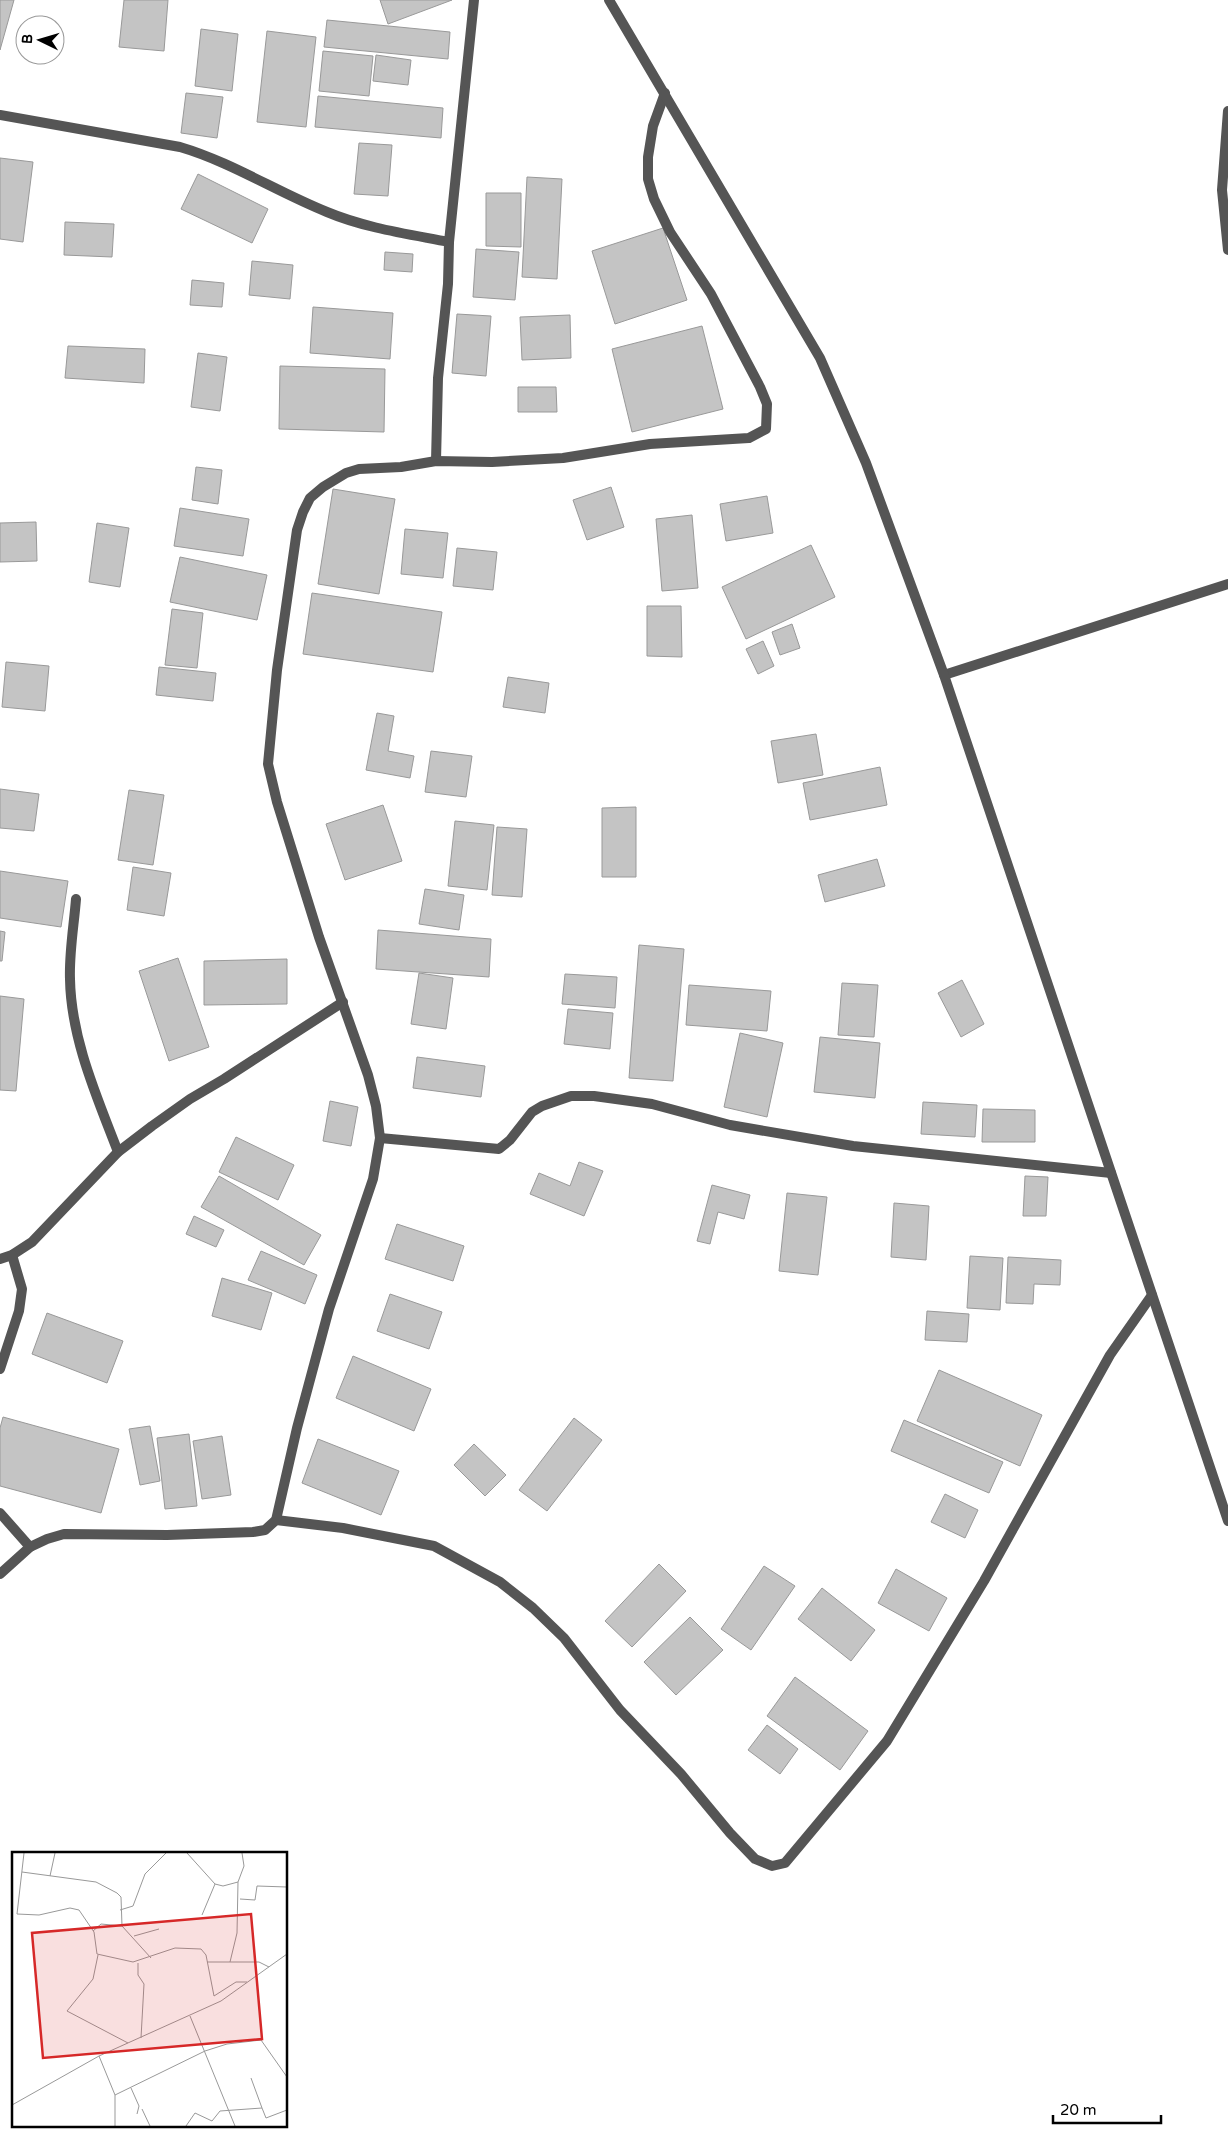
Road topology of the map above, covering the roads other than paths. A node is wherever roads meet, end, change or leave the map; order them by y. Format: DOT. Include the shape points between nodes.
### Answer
graph roads {
  1 [pos="474,0"];
  2 [pos="609,0"];
  3 [pos="665,93"];
  4 [pos="1228,110"];
  5 [pos="0,115"];
  6 [pos="449,242"];
  7 [pos="1228,250"];
  8 [pos="436,461"];
  9 [pos="1228,584"];
  10 [pos="944,675"];
  11 [pos="76,898"];
  12 [pos="343,1002"];
  13 [pos="380,1138"];
  14 [pos="118,1152"];
  15 [pos="1111,1173"];
  16 [pos="12,1256"];
  17 [pos="0,1259"];
  18 [pos="1152,1295"];
  19 [pos="0,1369"];
  20 [pos="0,1513"];
  21 [pos="276,1520"];
  22 [pos="1228,1521"];
  23 [pos="30,1547"];
  24 [pos="0,1574"];
  1 -- 6 [label="street"];
  2 -- 3 [label="street"];
  3 -- 8 [label="street" via="653,126 648,156 648,179 654,199 670,232 711,294 760,387 767,404 766,429 750,438 650,444 563,458"];
  3 -- 10 [label="street" via="820,358 866,463"];
  4 -- 7 [label="street" via="1222,190"];
  5 -- 6 [label="street" via="180,147 203,154 278,192 329,213 388,230"];
  6 -- 8 [label="street" via="438,378"];
  8 -- 12 [label="street" via="346,473 310,498 297,530 277,670 268,764 316,928"];
  9 -- 10 [label="street"];
  10 -- 15 [label="street"];
  11 -- 14 [label="street" via="71,1000 87,1071"];
  12 -- 13 [label="street" via="368,1075"];
  12 -- 14 [label="street" via="190,1099"];
  13 -- 15 [label="street" via="499,1149 532,1112 542,1106 571,1096 594,1096 652,1104 730,1125 853,1146"];
  13 -- 21 [label="street" via="373,1178 329,1309"];
  14 -- 16 [label="street" via="32,1242"];
  15 -- 18 [label="street"];
  16 -- 17 [label="street"];
  16 -- 19 [label="street" via="22,1289 19,1311"];
  18 -- 21 [label="street" via="1110,1355 984,1581 887,1740 785,1864 772,1866 756,1859 620,1710 564,1638 500,1582 434,1546 344,1528"];
  18 -- 22 [label="street"];
  20 -- 23 [label="street"];
  21 -- 23 [label="street" via="265,1530 253,1532 64,1534"];
  23 -- 24 [label="street"];
}
